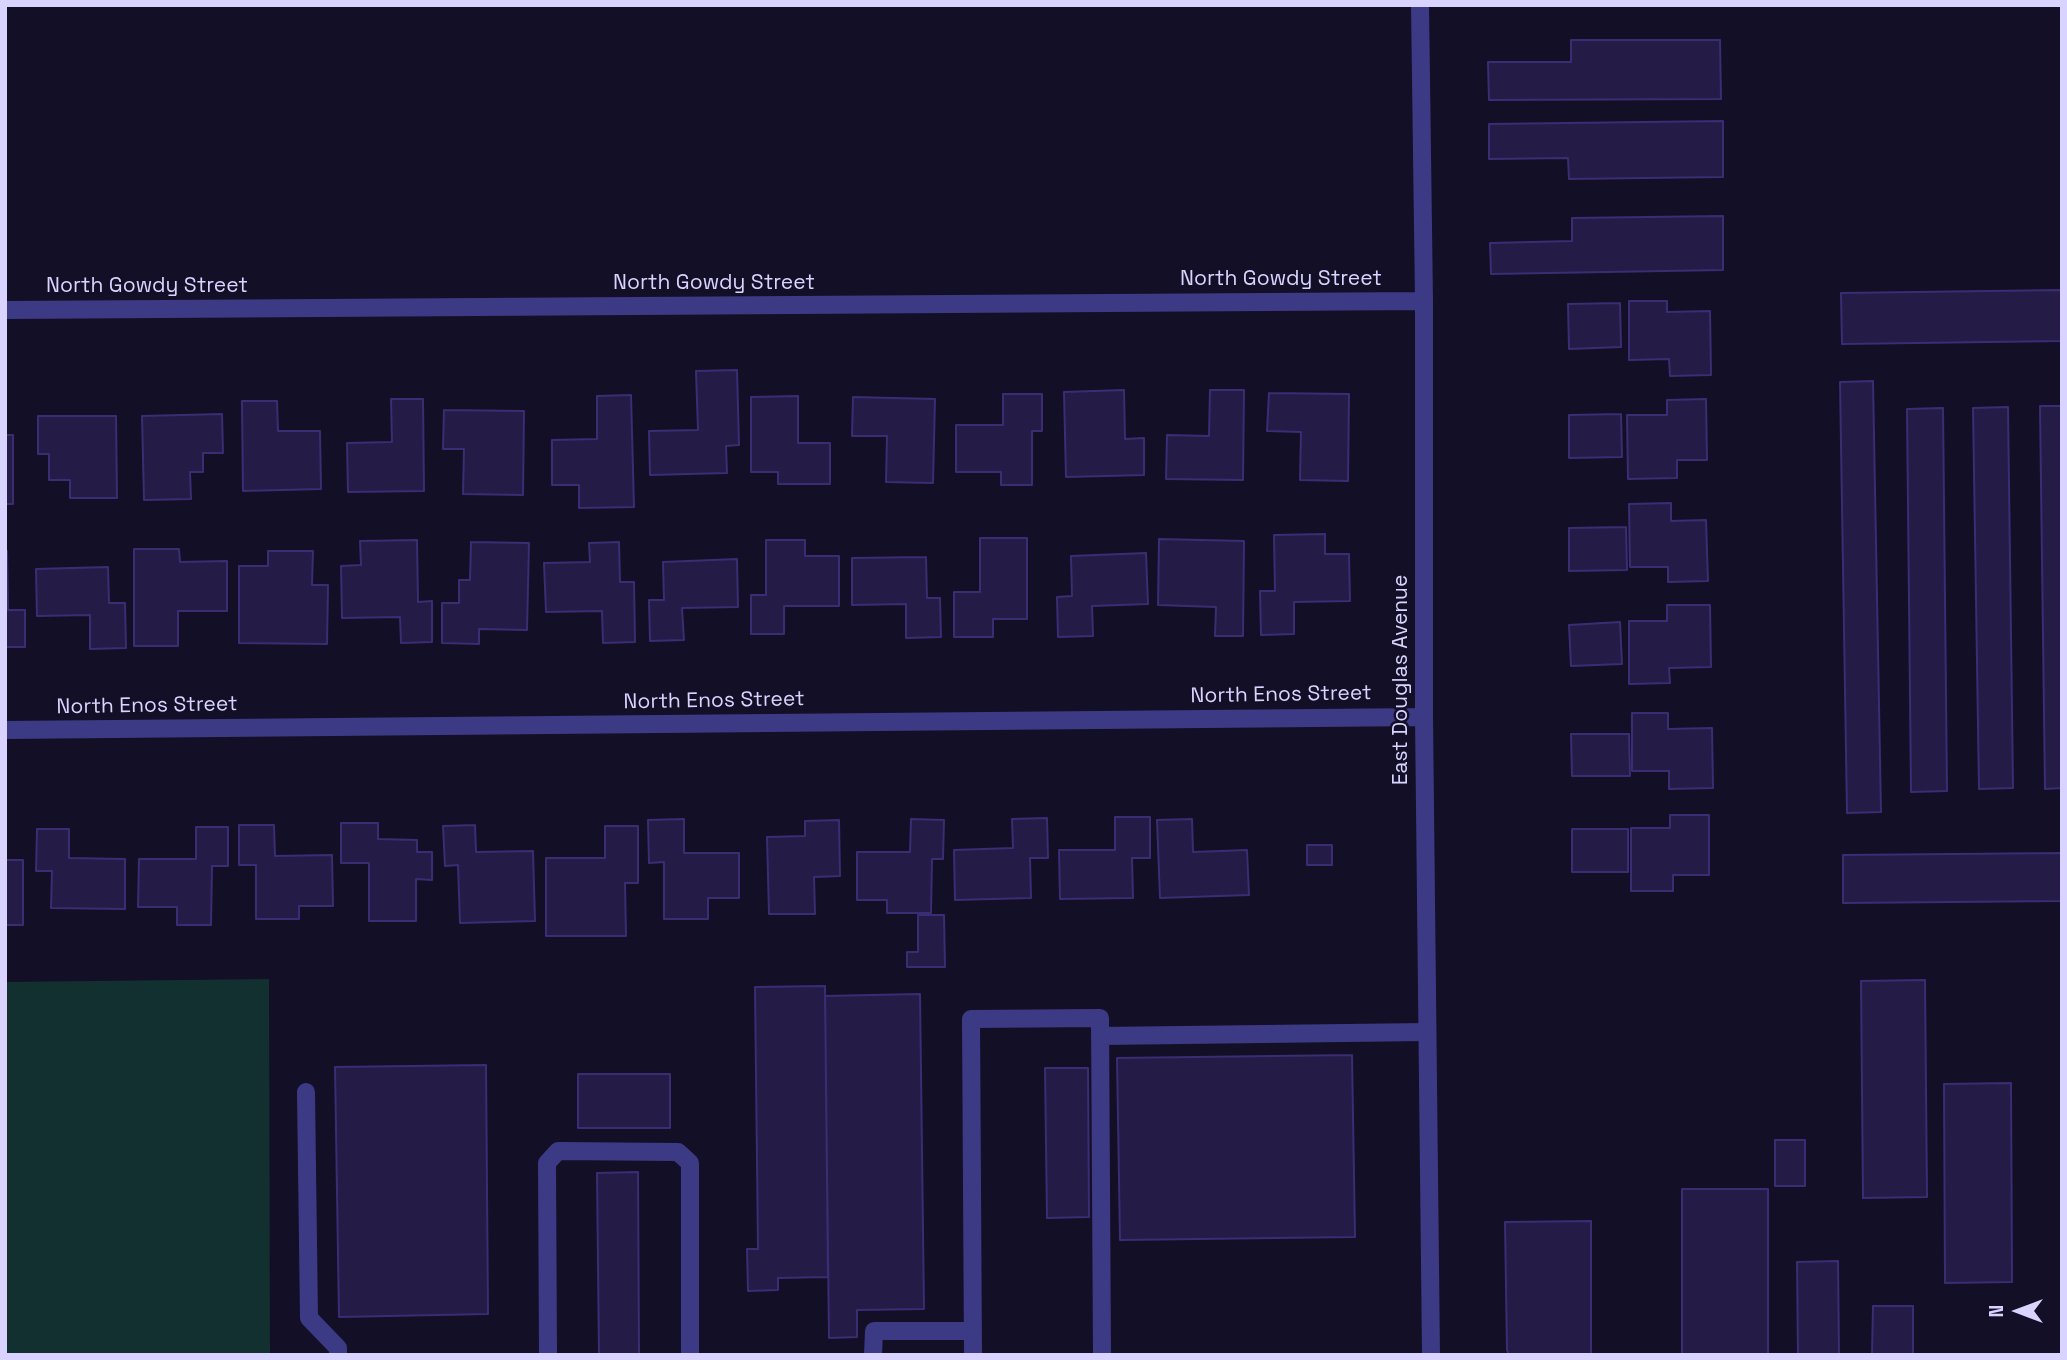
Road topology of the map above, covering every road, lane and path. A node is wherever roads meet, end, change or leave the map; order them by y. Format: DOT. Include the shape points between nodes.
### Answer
graph roads {
  1 [pos="1420,5"];
  2 [pos="1423,301"];
  3 [pos="5,310"];
  4 [pos="1423,717"];
  5 [pos="5,730"];
  6 [pos="1427,1032"];
  7 [pos="1100,1036"];
  8 [pos="306,1092"];
  9 [pos="973,1331"];
  10 [pos="338,1355"];
  11 [pos="548,1355"];
  12 [pos="690,1355"];
  13 [pos="873,1355"];
  14 [pos="973,1355"];
  15 [pos="1102,1355"];
  16 [pos="1431,1355"];
  1 -- 2 [label="street, East Douglas Avenue"];
  2 -- 3 [label="street, North Gowdy Street"];
  2 -- 4 [label="street, East Douglas Avenue"];
  4 -- 5 [label="street, North Enos Street"];
  4 -- 6 [label="street, East Douglas Avenue"];
  6 -- 7 [label="street"];
  6 -- 16 [label="street, East Douglas Avenue"];
  7 -- 9 [label="street" via="1100,1018 971,1019"];
  7 -- 15 [label="street"];
  8 -- 10 [label="street" via="309,1318 338,1348"];
  9 -- 13 [label="street" via="874,1331"];
  9 -- 14 [label="street"];
  11 -- 12 [label="street" via="547,1163 558,1151 598,1151 678,1152 690,1163"];
}
